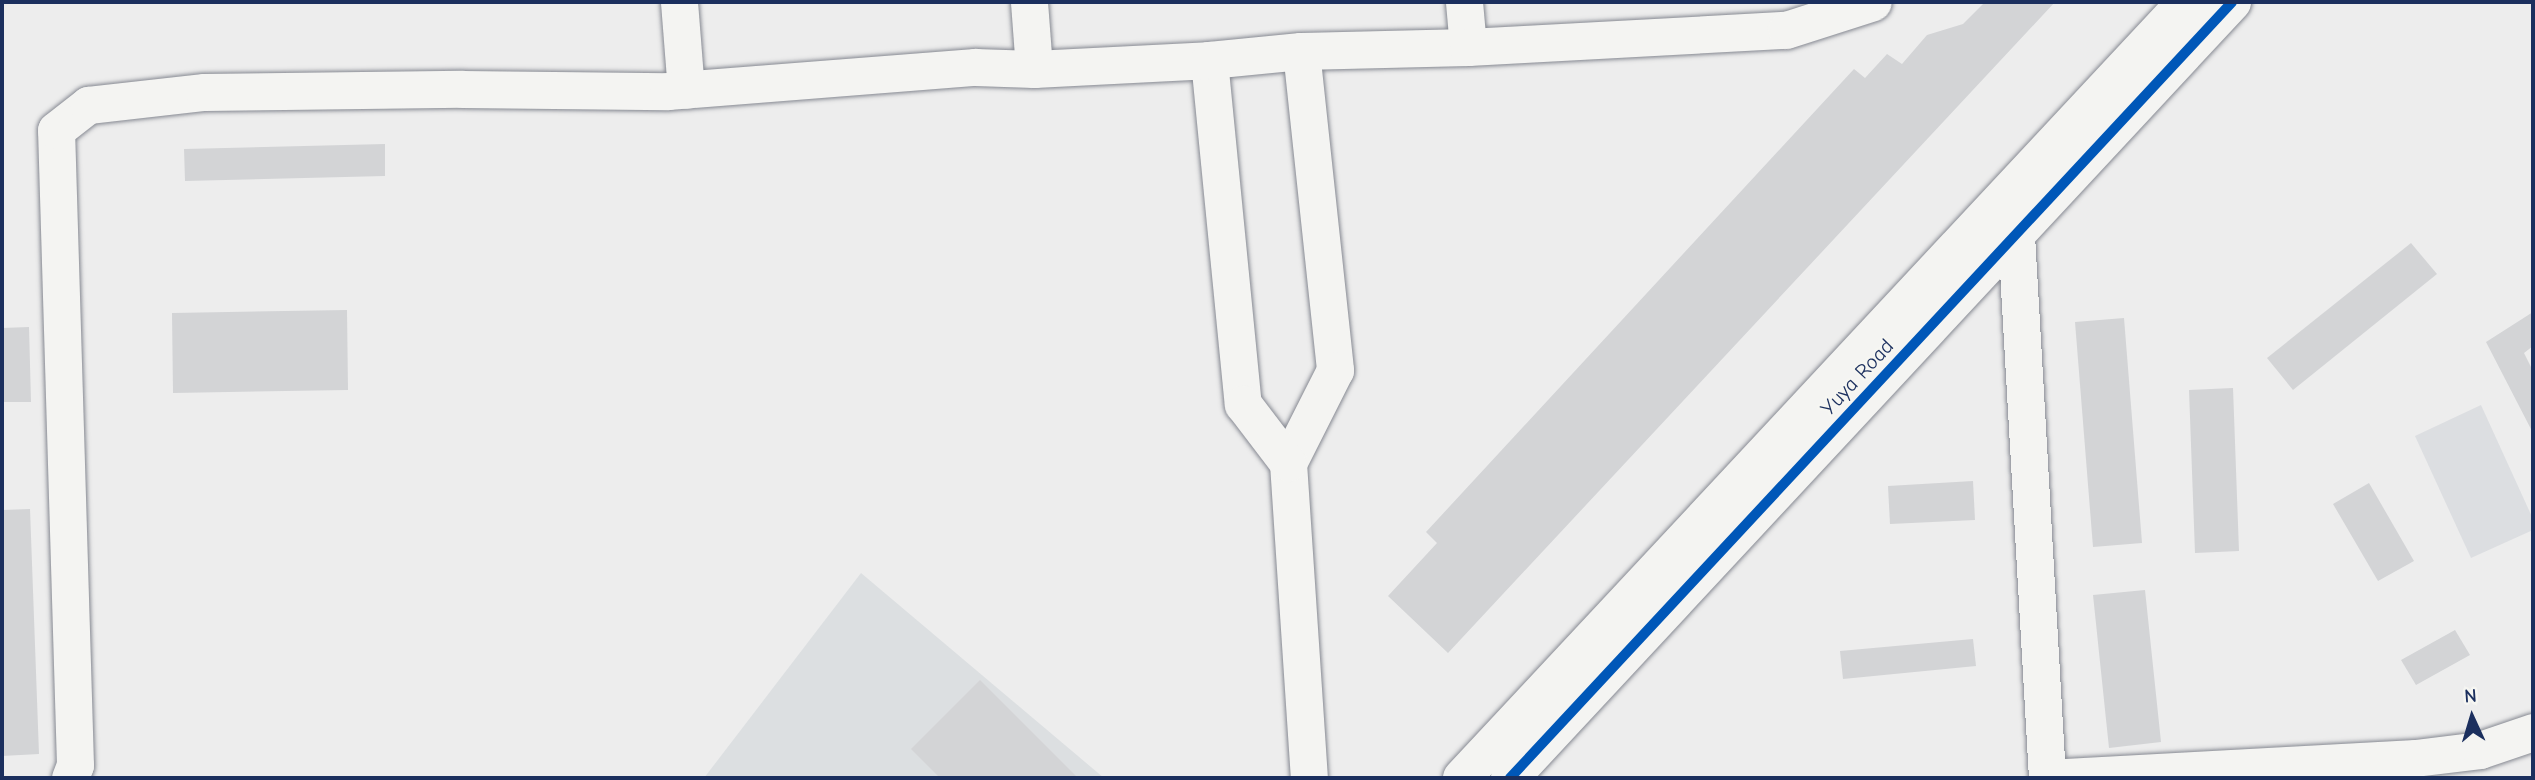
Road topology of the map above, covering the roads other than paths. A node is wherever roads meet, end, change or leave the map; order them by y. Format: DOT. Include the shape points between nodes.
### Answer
graph roads {
  1 [pos="679,2"];
  2 [pos="1029,2"];
  3 [pos="1464,2"];
  4 [pos="1873,2"];
  5 [pos="2186,2"];
  6 [pos="2232,2"];
  7 [pos="1468,47"];
  8 [pos="1301,51"];
  9 [pos="1209,60"];
  10 [pos="1034,69"];
  11 [pos="686,90"];
  12 [pos="2015,235"];
  13 [pos="1288,463"];
  14 [pos="2533,732"];
  15 [pos="70,778"];
  16 [pos="1309,778"];
  17 [pos="1462,778"];
  18 [pos="1510,778"];
  19 [pos="2047,778"];
  1 -- 11 [label="lane"];
  2 -- 10 [label="lane"];
  3 -- 7 [label="lane"];
  4 -- 7 [label="lane" via="1786,30"];
  5 -- 17 [label="highway, Yuya Road"];
  6 -- 12 [label="highway, Yuya Road"];
  7 -- 8 [label="lane"];
  8 -- 9 [label="lane"];
  8 -- 13 [label="lane" via="1335,370"];
  9 -- 10 [label="lane"];
  9 -- 13 [label="lane" via="1242,404"];
  10 -- 11 [label="lane" via="975,67"];
  11 -- 15 [label="lane" via="204,92 88,105 57,130 75,765"];
  12 -- 18 [label="highway, Yuya Road"];
  12 -- 19 [label="lane"];
  13 -- 16 [label="lane"];
  14 -- 19 [label="lane" via="2480,750 2415,758"];
}
